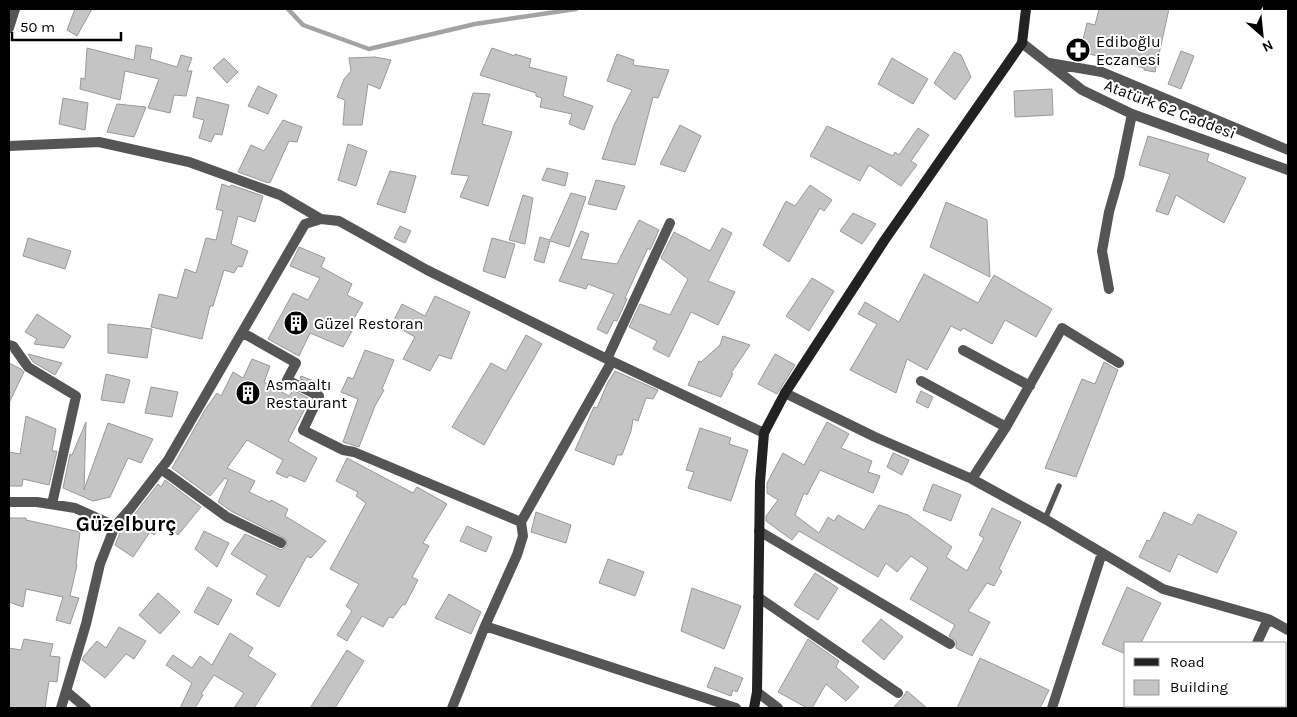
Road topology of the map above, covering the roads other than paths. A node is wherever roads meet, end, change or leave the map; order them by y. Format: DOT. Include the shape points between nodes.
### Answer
graph roads {
  1 [pos="15,9"];
  2 [pos="1026,9"];
  3 [pos="9,28"];
  4 [pos="1022,43"];
  5 [pos="1048,63"];
  6 [pos="1132,114"];
  7 [pos="9,146"];
  8 [pos="1288,150"];
  9 [pos="1288,170"];
  10 [pos="321,219"];
  11 [pos="670,223"];
  12 [pos="1109,289"];
  13 [pos="243,333"];
  14 [pos="9,345"];
  15 [pos="963,350"];
  16 [pos="610,360"];
  17 [pos="1119,363"];
  18 [pos="921,381"];
  19 [pos="1030,386"];
  20 [pos="785,393"];
  21 [pos="1006,427"];
  22 [pos="764,433"];
  23 [pos="162,469"];
  24 [pos="972,479"];
  25 [pos="1059,486"];
  26 [pos="9,502"];
  27 [pos="52,504"];
  28 [pos="1045,519"];
  29 [pos="520,522"];
  30 [pos="115,526"];
  31 [pos="759,531"];
  32 [pos="281,543"];
  33 [pos="1102,553"];
  34 [pos="758,597"];
  35 [pos="1268,619"];
  36 [pos="485,626"];
  37 [pos="1288,630"];
  38 [pos="1257,642"];
  39 [pos="950,644"];
  40 [pos="66,691"];
  41 [pos="757,692"];
  42 [pos="898,693"];
  43 [pos="61,708"];
  44 [pos="86,708"];
  45 [pos="452,708"];
  46 [pos="736,708"];
  47 [pos="754,708"];
  48 [pos="778,708"];
  49 [pos="1052,708"];
  1 -- 3 [label="street"];
  2 -- 4 [label="street"];
  4 -- 5 [label="street, Atatürk 62 Caddesi"];
  4 -- 20 [label="street" via="884,241"];
  5 -- 6 [label="street, Atatürk 62 Caddesi" via="1082,90"];
  5 -- 8 [label="street, Atatürk 62 Caddesi" via="1102,72"];
  6 -- 9 [label="street, Atatürk 62 Caddesi"];
  6 -- 12 [label="street" via="1102,251"];
  7 -- 10 [label="street" via="99,142 189,162 280,196"];
  10 -- 13 [label="street" via="305,224"];
  10 -- 16 [label="street" via="338,221 427,270"];
  11 -- 16 [label="street"];
  13 -- 23 [label="street"];
  13 -- 29 [label="street" via="296,363 287,380 320,396 303,430 343,450"];
  14 -- 27 [label="street" via="28,367 76,396"];
  15 -- 19 [label="street"];
  16 -- 22 [label="street"];
  16 -- 29 [label="street"];
  17 -- 19 [label="street" via="1062,328"];
  18 -- 21 [label="street"];
  19 -- 21 [label="street"];
  20 -- 22 [label="street"];
  20 -- 24 [label="street"];
  21 -- 24 [label="street"];
  22 -- 31 [label="street"];
  23 -- 30 [label="street"];
  23 -- 32 [label="street" via="227,516"];
  24 -- 28 [label="street"];
  25 -- 28 [label="lane"];
  26 -- 27 [label="street"];
  27 -- 30 [label="street" via="75,508"];
  28 -- 33 [label="street"];
  29 -- 36 [label="street" via="522,536 517,555"];
  30 -- 40 [label="street" via="100,564"];
  31 -- 34 [label="street"];
  31 -- 39 [label="street"];
  33 -- 35 [label="street" via="1163,589"];
  33 -- 49 [label="street"];
  34 -- 41 [label="street"];
  34 -- 42 [label="street"];
  35 -- 37 [label="street"];
  35 -- 38 [label="street"];
  36 -- 45 [label="street"];
  36 -- 46 [label="street"];
  40 -- 43 [label="street"];
  40 -- 44 [label="street"];
  41 -- 47 [label="street"];
  41 -- 48 [label="street"];
}
